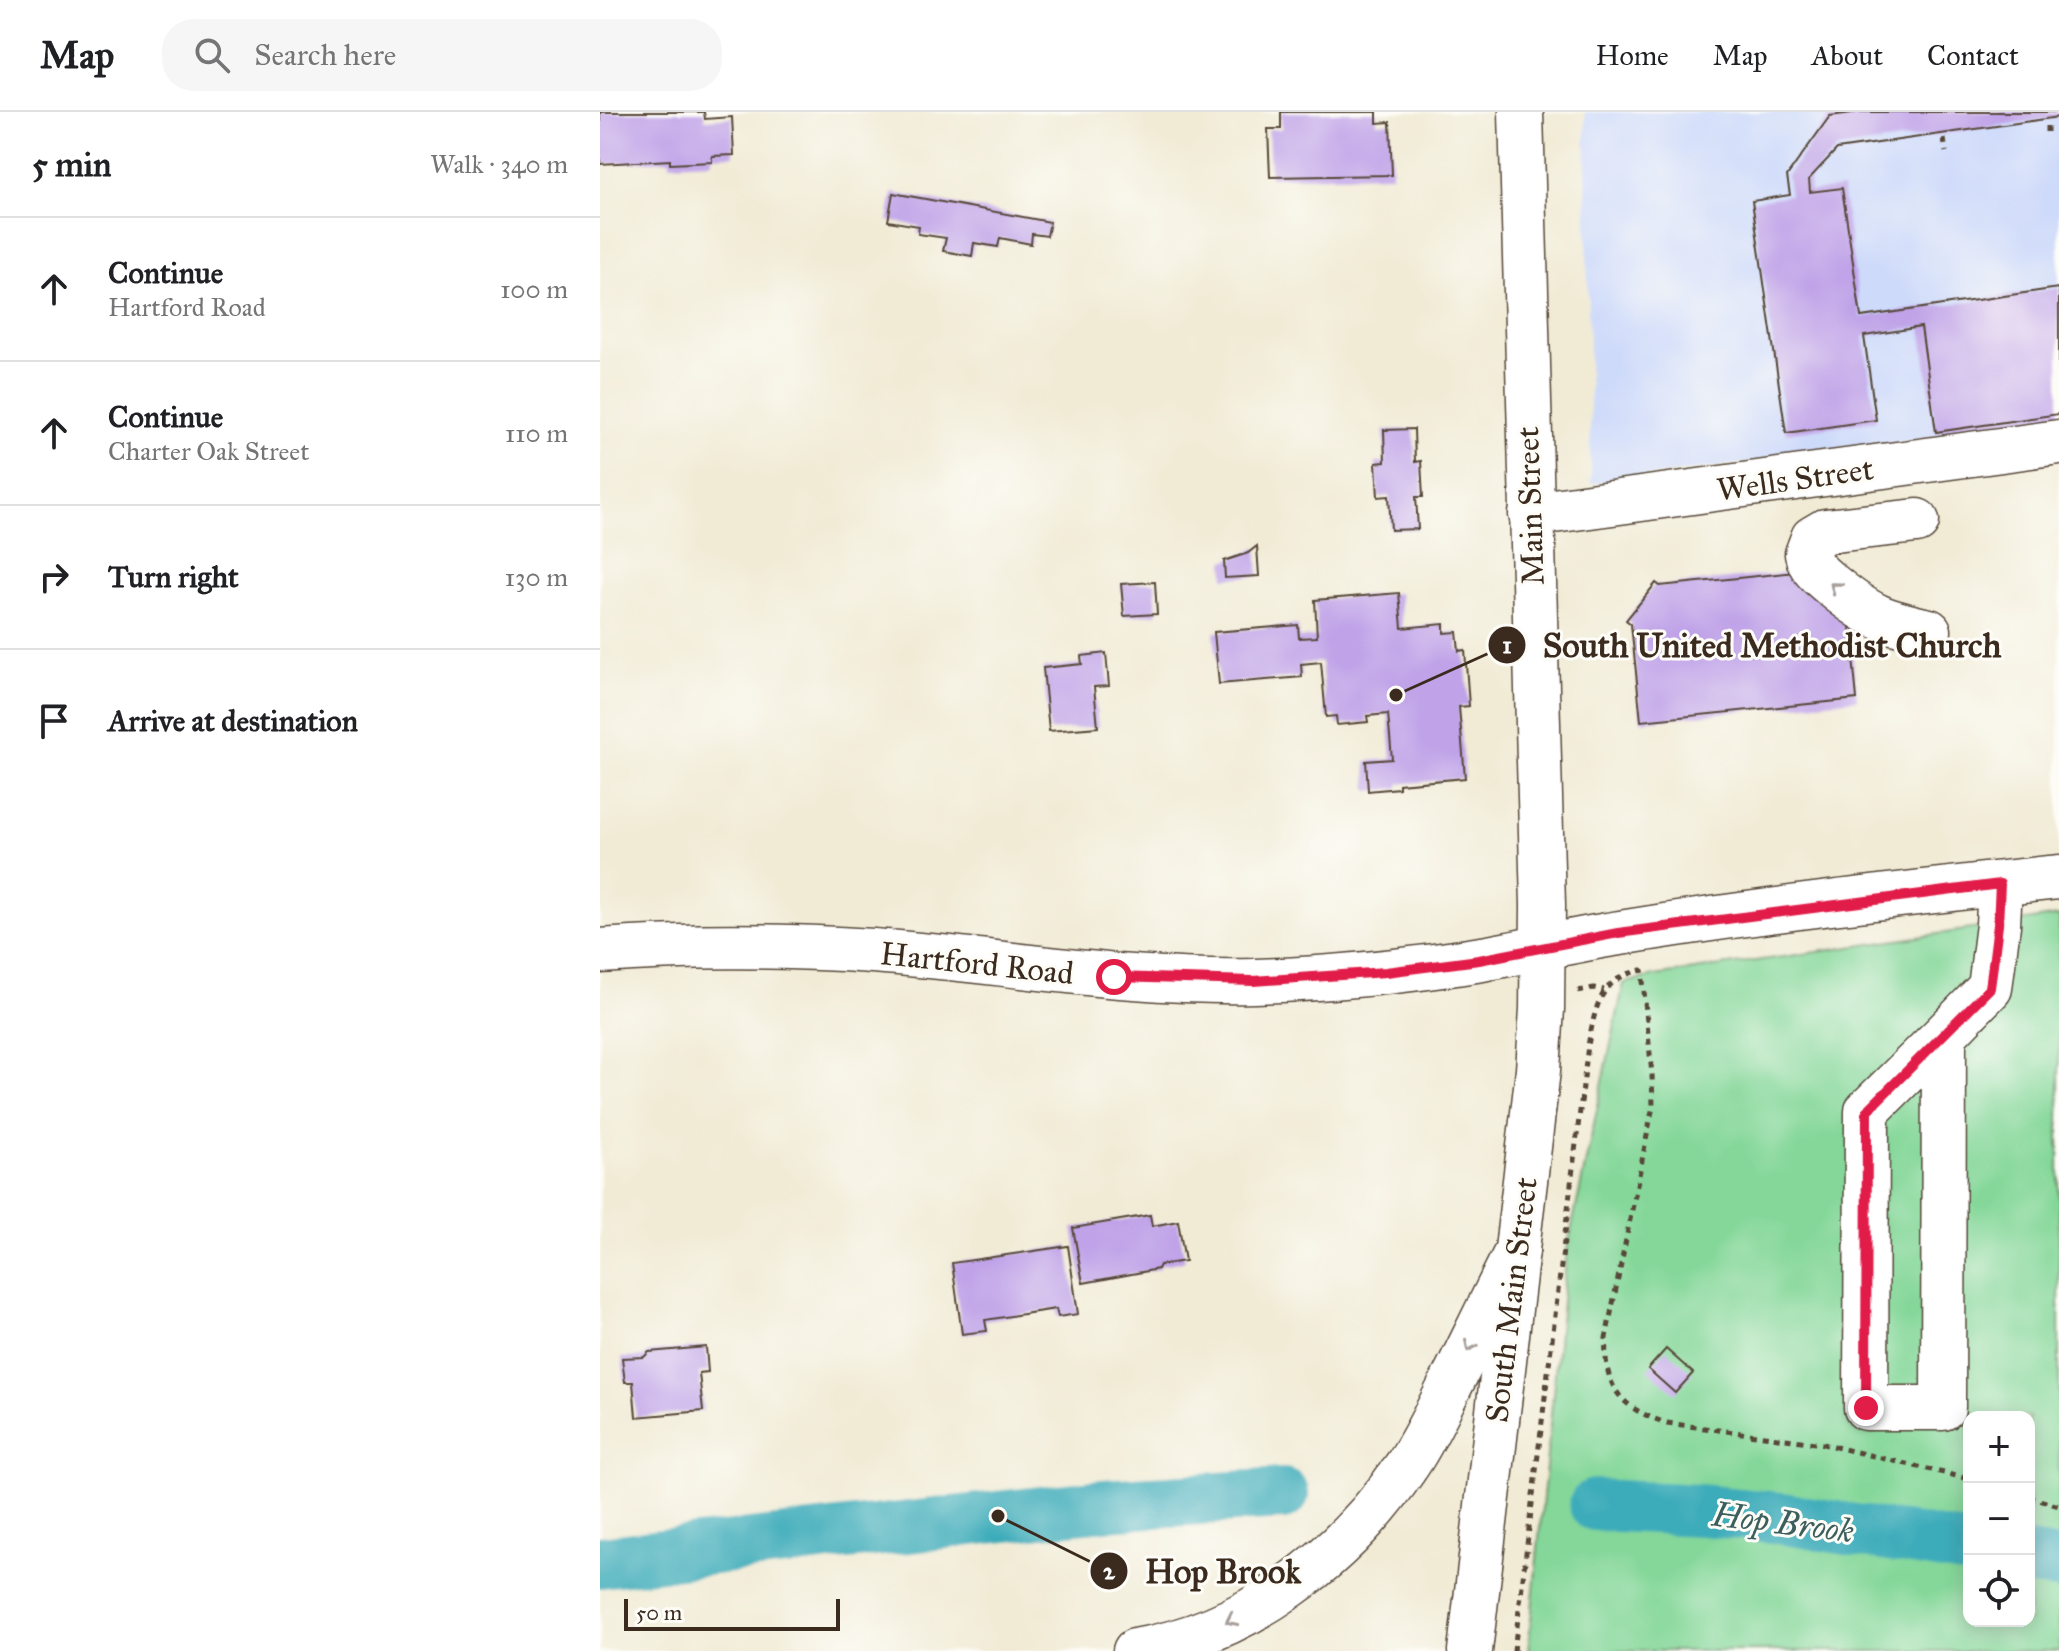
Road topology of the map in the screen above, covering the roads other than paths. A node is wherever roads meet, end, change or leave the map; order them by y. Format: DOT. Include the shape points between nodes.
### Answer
graph roads {
  1 [pos="1521,112"];
  2 [pos="2059,442"];
  3 [pos="1531,514"];
  4 [pos="1917,521"];
  5 [pos="1929,631"];
  6 [pos="2059,877"];
  7 [pos="2000,884"];
  8 [pos="1543,948"];
  9 [pos="600,951"];
  10 [pos="1944,1035"];
  11 [pos="1517,1251"];
  12 [pos="1135,1651"];
  13 [pos="1470,1651"];
  1 -- 3 [label="main road, Main Street"];
  2 -- 3 [label="main road, Wells Street"];
  3 -- 8 [label="main road, Main Street"];
  5 -- 4 [label="main road, one-way" via="1865,612 1819,574 1807,554 1813,538 1825,531"];
  6 -- 7 [label="main road, Hartford Road"];
  7 -- 8 [label="main road, Hartford Road" via="1696,922"];
  7 -- 10 [label="main road" via="1990,988"];
  8 -- 9 [label="main road, Hartford Road" via="1386,972 1253,981 1114,977 875,951 774,946"];
  8 -- 11 [label="main road, South Main Street" via="1538,1070"];
  10 -- 10 [label="main road" via="1943,1408 1866,1408 1867,1111"];
  11 -- 12 [label="main road, one-way" via="1422,1441 1350,1535 1252,1610 1198,1635"];
  11 -- 13 [label="main road, South Main Street"];
}
